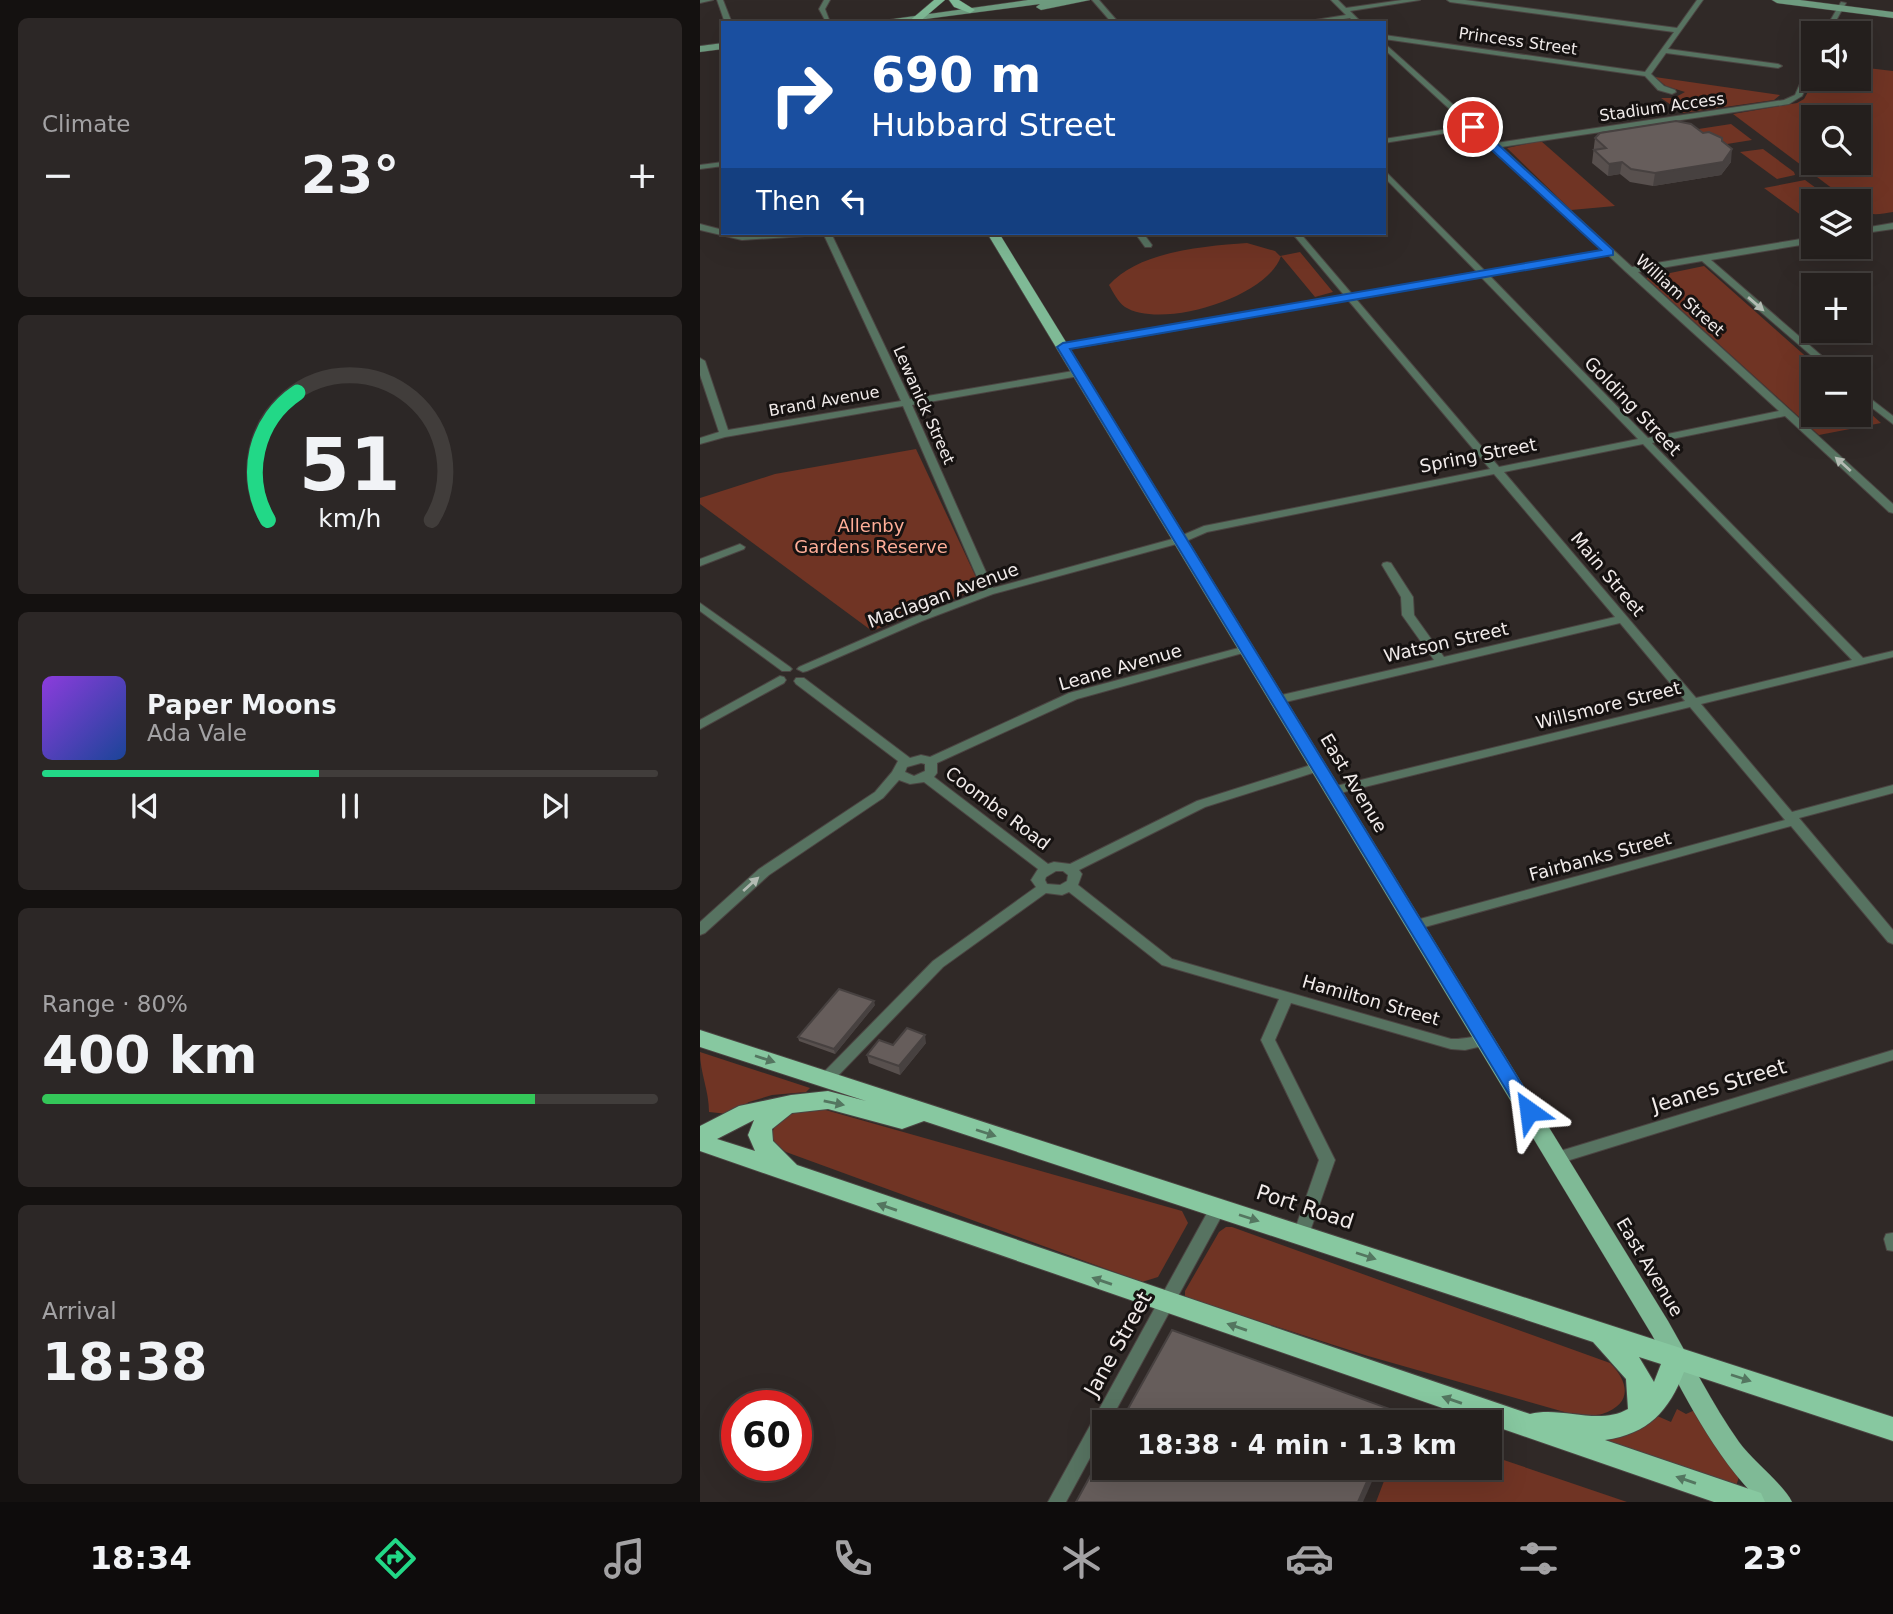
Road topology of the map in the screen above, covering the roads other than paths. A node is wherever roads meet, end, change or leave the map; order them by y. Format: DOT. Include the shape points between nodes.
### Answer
graph roads {
  1 [pos="710,0"];
  2 [pos="720,0"];
  3 [pos="827,0"];
  4 [pos="940,0"];
  5 [pos="952,0"];
  6 [pos="1051,0"];
  7 [pos="1085,0"];
  8 [pos="1095,0"];
  9 [pos="1334,0"];
  10 [pos="1417,0"];
  11 [pos="1450,0"];
  12 [pos="1700,0"];
  13 [pos="1777,0"];
  14 [pos="1817,0"];
  15 [pos="700,1"];
  16 [pos="1842,6"];
  17 [pos="1344,9"];
  18 [pos="970,10"];
  19 [pos="1893,10"];
  20 [pos="1893,15"];
  21 [pos="1351,16"];
  22 [pos="921,20"];
  23 [pos="728,21"];
  24 [pos="828,21"];
  25 [pos="1114,21"];
  26 [pos="1315,21"];
  27 [pos="1357,21"];
  28 [pos="1833,21"];
  29 [pos="1676,30"];
  30 [pos="1386,37"];
  31 [pos="721,43"];
  32 [pos="700,46"];
  33 [pos="1386,48"];
  34 [pos="1665,51"];
  35 [pos="1778,66"];
  36 [pos="1647,74"];
  37 [pos="1801,90"];
  38 [pos="1672,92"];
  39 [pos="1473,127"];
  40 [pos="1386,141"];
  41 [pos="1493,146"];
  42 [pos="721,164"];
  43 [pos="700,167"];
  44 [pos="1386,174"];
  45 [pos="1893,226"];
  46 [pos="700,227"];
  47 [pos="1871,230"];
  48 [pos="721,232"];
  49 [pos="734,235"];
  50 [pos="774,235"];
  51 [pos="828,235"];
  52 [pos="994,235"];
  53 [pos="1140,235"];
  54 [pos="1298,235"];
  55 [pos="1801,242"];
  56 [pos="1147,245"];
  57 [pos="1609,252"];
  58 [pos="1704,259"];
  59 [pos="1628,269"];
  60 [pos="1481,273"];
  61 [pos="1349,296"];
  62 [pos="1063,347"];
  63 [pos="1818,357"];
  64 [pos="700,361"];
  65 [pos="1079,373"];
  66 [pos="906,402"];
  67 [pos="1871,403"];
  68 [pos="1786,413"];
  69 [pos="1893,421"];
  70 [pos="724,434"];
  71 [pos="1644,440"];
  72 [pos="700,441"];
  73 [pos="1496,470"];
  74 [pos="1893,510"];
  75 [pos="1180,540"];
  76 [pos="740,547"];
  77 [pos="700,563"];
  78 [pos="1387,565"];
  79 [pos="989,592"];
  80 [pos="700,606"];
  81 [pos="1623,619"];
  82 [pos="1246,649"];
  83 [pos="1893,654"];
  84 [pos="1441,661"];
  85 [pos="1860,662"];
  86 [pos="783,675"];
  87 [pos="801,675"];
  88 [pos="1277,700"];
  89 [pos="1694,702"];
  90 [pos="700,725"];
  91 [pos="906,761"];
  92 [pos="931,761"];
  93 [pos="1318,767"];
  94 [pos="898,773"];
  95 [pos="926,777"];
  96 [pos="1893,789"];
  97 [pos="1332,791"];
  98 [pos="1793,819"];
  99 [pos="1046,869"];
  100 [pos="1071,869"];
  101 [pos="1070,886"];
  102 [pos="1043,888"];
  103 [pos="1414,925"];
  104 [pos="700,930"];
  105 [pos="1893,939"];
  106 [pos="1287,996"];
  107 [pos="700,1038"];
  108 [pos="1486,1040"];
  109 [pos="1893,1055"];
  110 [pos="826,1079"];
  111 [pos="791,1104"];
  112 [pos="921,1112"];
  113 [pos="700,1139"];
  114 [pos="1557,1158"];
  115 [pos="792,1174"];
  116 [pos="1218,1208"];
  117 [pos="1301,1235"];
  118 [pos="1167,1303"];
  119 [pos="1601,1332"];
  120 [pos="1676,1357"];
  121 [pos="1642,1415"];
  122 [pos="1530,1426"];
  123 [pos="1893,1429"];
  124 [pos="1057,1502"];
  125 [pos="1751,1502"];
  126 [pos="1779,1502"];
  1 -- 15 [label="street"];
  2 -- 23 [label="street"];
  3 -- 24 [label="street" via="822,9"];
  4 -- 22 [label="main road"];
  5 -- 18 [label="main road"];
  5 -- 22 [label="main road"];
  6 -- 18 [label="main road"];
  7 -- 22 [label="main road"];
  8 -- 25 [label="street"];
  9 -- 17 [label="street"];
  10 -- 17 [label="street"];
  11 -- 29 [label="street"];
  12 -- 29 [label="street"];
  13 -- 16 [label="main road"];
  14 -- 16 [label="main road"];
  16 -- 19 [label="main road"];
  16 -- 20 [label="main road"];
  16 -- 28 [label="street"];
  17 -- 21 [label="street"];
  18 -- 22 [label="main road"];
  21 -- 26 [label="street"];
  21 -- 27 [label="street"];
  29 -- 34 [label="street"];
  30 -- 36 [label="street, Princess Street"];
  31 -- 32 [label="main road"];
  33 -- 39 [label="street, William Street"];
  34 -- 35 [label="street"];
  34 -- 36 [label="street"];
  36 -- 38 [label="street"];
  37 -- 41 [label="street, Stadium Access" via="1786,103"];
  39 -- 40 [label="street"];
  39 -- 41 [label="street, William Street"];
  41 -- 57 [label="street, William Street"];
  42 -- 43 [label="street"];
  44 -- 60 [label="street, Golding Street"];
  45 -- 47 [label="street"];
  46 -- 48 [label="street"];
  49 -- 50 [label="street"];
  51 -- 66 [label="street, Lewanick Street"];
  52 -- 62 [label="main road, East Avenue"];
  53 -- 56 [label="street"];
  54 -- 61 [label="street, Main Street"];
  55 -- 58 [label="street"];
  57 -- 59 [label="street, William Street"];
  57 -- 60 [label="street"];
  58 -- 59 [label="street"];
  58 -- 63 [label="street, one-way"];
  59 -- 68 [label="street, William Street"];
  60 -- 61 [label="street"];
  60 -- 71 [label="street, Golding Street"];
  61 -- 62 [label="street"];
  61 -- 73 [label="street, Main Street"];
  62 -- 65 [label="main road, East Avenue"];
  64 -- 70 [label="street"];
  65 -- 66 [label="street, Brand Avenue"];
  65 -- 75 [label="main road, East Avenue"];
  66 -- 70 [label="street, Brand Avenue"];
  66 -- 79 [label="street, Lewanick Street"];
  67 -- 69 [label="street"];
  68 -- 71 [label="street, Spring Street"];
  74 -- 68 [label="street, William Street, one-way"];
  70 -- 72 [label="street, Brand Avenue"];
  71 -- 73 [label="street, Spring Street"];
  71 -- 85 [label="street, Golding Street"];
  73 -- 75 [label="street, Spring Street" via="1204,529"];
  73 -- 81 [label="street, Main Street"];
  75 -- 79 [label="street, Maclagan Avenue"];
  75 -- 82 [label="main road, East Avenue"];
  76 -- 77 [label="street"];
  78 -- 84 [label="street" via="1408,597 1408,615"];
  79 -- 87 [label="street, Maclagan Avenue" via="918,619"];
  80 -- 86 [label="street"];
  81 -- 84 [label="street, Watson Street"];
  81 -- 89 [label="street, Main Street"];
  82 -- 88 [label="main road, East Avenue"];
  82 -- 92 [label="street, Leane Avenue" via="1073,696"];
  83 -- 85 [label="street, Willsmore Street"];
  84 -- 88 [label="street, Watson Street"];
  85 -- 89 [label="street, Willsmore Street"];
  86 -- 87 [label="street" via="788,683"];
  86 -- 90 [label="street"];
  87 -- 91 [label="street"];
  88 -- 93 [label="main road, East Avenue"];
  89 -- 97 [label="street, Willsmore Street"];
  89 -- 98 [label="street, Main Street"];
  91 -- 92 [label="street"];
  91 -- 94 [label="street"];
  92 -- 95 [label="street" via="933,770"];
  93 -- 97 [label="main road, East Avenue"];
  93 -- 100 [label="street" via="1201,804"];
  94 -- 95 [label="street" via="909,780"];
  104 -- 94 [label="street, one-way" via="764,872 878,795"];
  95 -- 99 [label="street, Coombe Road"];
  96 -- 98 [label="street, Fairbanks Street"];
  97 -- 103 [label="main road, East Avenue"];
  98 -- 103 [label="street, Fairbanks Street"];
  98 -- 105 [label="street, Main Street"];
  99 -- 100 [label="street"];
  99 -- 102 [label="street" via="1038,880"];
  100 -- 101 [label="street" via="1075,879"];
  101 -- 102 [label="street" via="1055,891"];
  101 -- 106 [label="street" via="1167,962"];
  102 -- 110 [label="street" via="938,964"];
  103 -- 108 [label="main road, East Avenue"];
  106 -- 108 [label="street, Hamilton Street" via="1451,1044"];
  106 -- 117 [label="street" via="1268,1040 1327,1160"];
  107 -- 110 [label="highway, Port Road, one-way"];
  108 -- 114 [label="main road, East Avenue"];
  109 -- 114 [label="street, Jeanes Street"];
  110 -- 112 [label="highway, Port Road"];
  111 -- 112 [label="highway, one-way" via="828,1101 902,1120"];
  111 -- 113 [label="highway" via="747,1112"];
  111 -- 115 [label="highway" via="765,1118 760,1129 764,1147"];
  112 -- 116 [label="highway, Port Road, one-way"];
  113 -- 115 [label="highway"];
  114 -- 120 [label="main road, East Avenue"];
  118 -- 115 [label="highway, one-way"];
  116 -- 117 [label="highway, Port Road, one-way"];
  116 -- 118 [label="street, Jane Street"];
  117 -- 119 [label="highway, Port Road, one-way"];
  122 -- 118 [label="highway, one-way"];
  118 -- 124 [label="street, Jane Street"];
  119 -- 120 [label="highway, Port Road"];
  119 -- 121 [label="highway" via="1636,1372"];
  120 -- 121 [label="highway" via="1668,1385 1654,1408"];
  120 -- 123 [label="highway, Port Road, one-way"];
  120 -- 126 [label="main road, East Avenue" via="1729,1448"];
  121 -- 122 [label="highway" via="1621,1424 1590,1428 1559,1422"];
  125 -- 122 [label="highway, one-way"];
}
